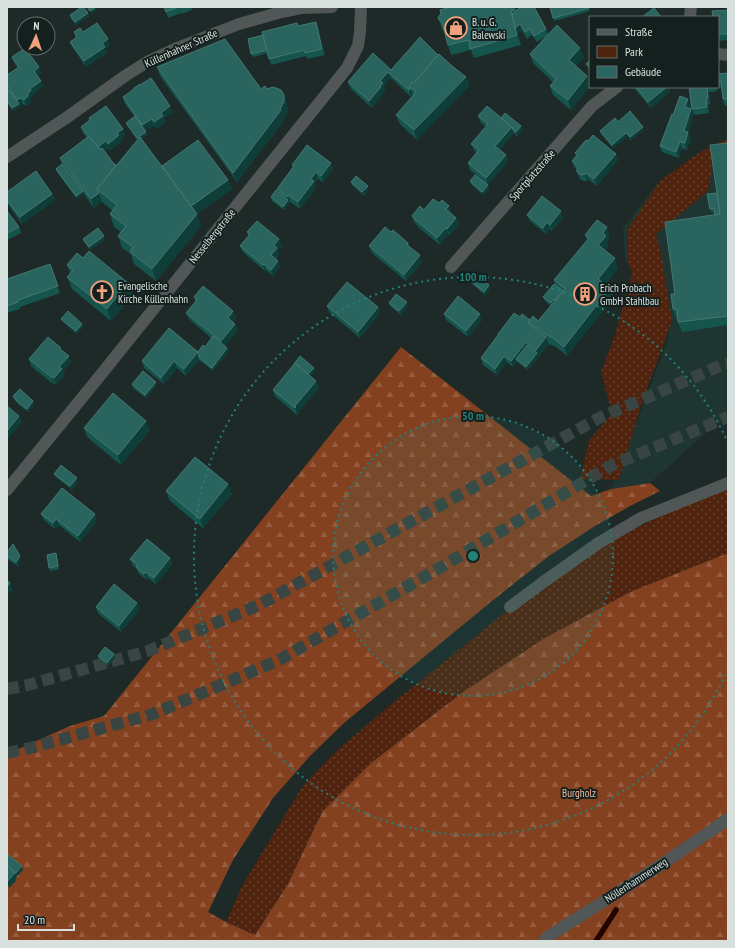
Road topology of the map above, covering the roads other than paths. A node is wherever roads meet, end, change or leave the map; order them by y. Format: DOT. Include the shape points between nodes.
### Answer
graph roads {
  1 [pos="319,7"];
  2 [pos="332,7"];
  3 [pos="361,7"];
  4 [pos="616,88"];
  5 [pos="7,157"];
  6 [pos="451,267"];
  7 [pos="728,483"];
  8 [pos="7,490"];
  9 [pos="510,607"];
  10 [pos="728,819"];
  11 [pos="544,941"];
  1 -- 2 [label="street, Küllenhahner Straße"];
  1 -- 5 [label="street, Küllenhahner Straße" via="278,13 239,24 159,56"];
  3 -- 8 [label="street, Nesselbergstraße" via="358,46 346,68"];
  4 -- 6 [label="street, Sportplatzstraße" via="592,106"];
  7 -- 9 [label="street" via="642,518 597,544"];
  10 -- 11 [label="street, Nöllenhammerweg"];
}
